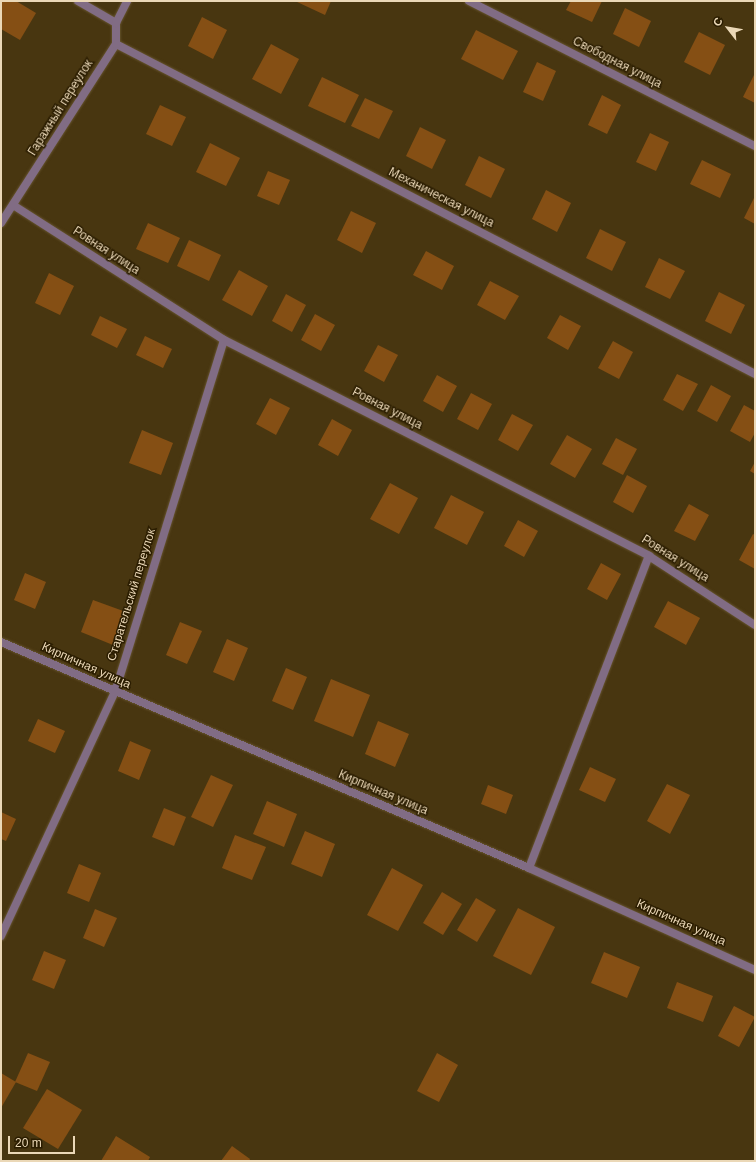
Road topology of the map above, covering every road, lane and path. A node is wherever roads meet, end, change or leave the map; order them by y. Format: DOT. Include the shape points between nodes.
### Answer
graph roads {
  1 [pos="78,1"];
  2 [pos="127,1"];
  3 [pos="469,1"];
  4 [pos="116,23"];
  5 [pos="116,44"];
  6 [pos="755,146"];
  7 [pos="13,206"];
  8 [pos="1,223"];
  9 [pos="224,340"];
  10 [pos="755,374"];
  11 [pos="650,556"];
  12 [pos="755,625"];
  13 [pos="1,642"];
  14 [pos="115,692"];
  15 [pos="529,868"];
  16 [pos="1,936"];
  17 [pos="755,970"];
  1 -- 4 [label="street"];
  2 -- 4 [label="street"];
  3 -- 6 [label="street, Свободная улица"];
  4 -- 5 [label="street"];
  5 -- 7 [label="street, Гаражный переулок"];
  5 -- 10 [label="street, Механическая улица"];
  7 -- 8 [label="street, Гаражный переулок"];
  7 -- 9 [label="street, Ровная улица"];
  9 -- 11 [label="street, Ровная улица"];
  9 -- 14 [label="street, Старательский переулок"];
  11 -- 12 [label="street, Ровная улица"];
  11 -- 15 [label="street"];
  13 -- 14 [label="street, Кирпичная улица"];
  14 -- 15 [label="street, Кирпичная улица"];
  14 -- 16 [label="street, Старательский переулок"];
  15 -- 17 [label="street, Кирпичная улица"];
}
